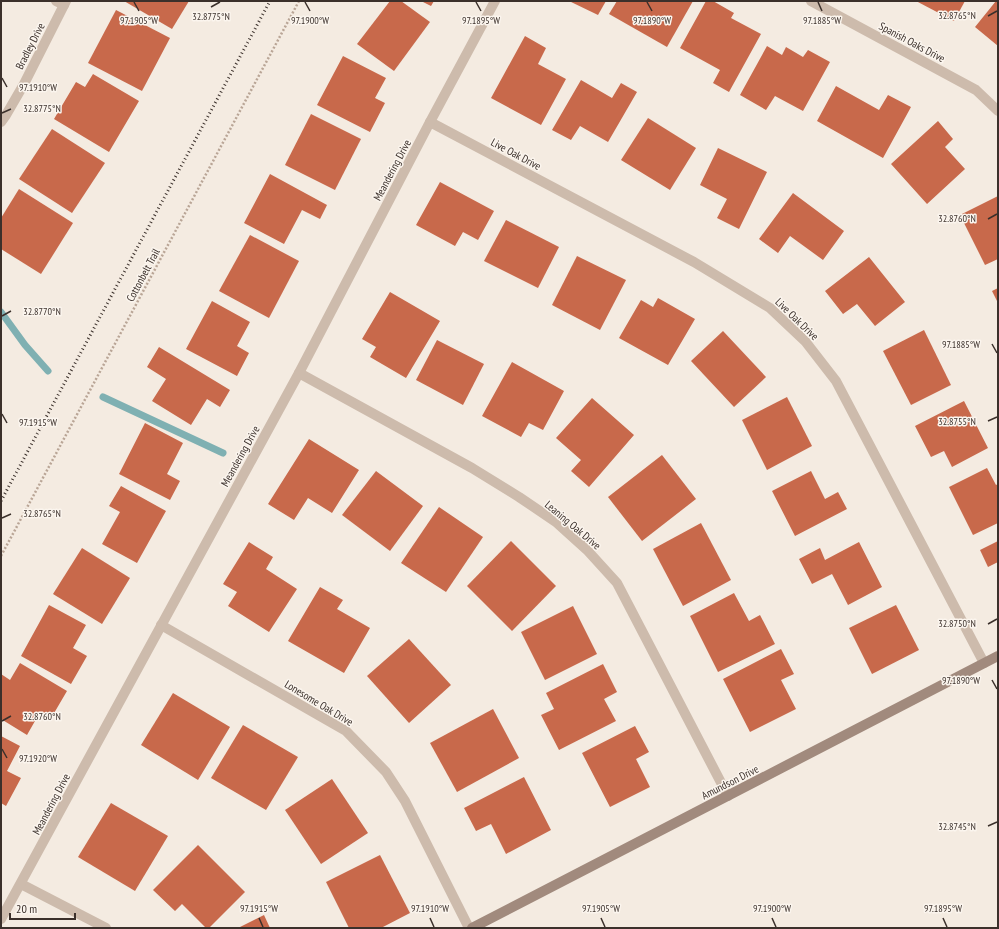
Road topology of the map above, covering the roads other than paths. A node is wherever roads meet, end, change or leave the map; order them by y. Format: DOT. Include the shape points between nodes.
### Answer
graph roads {
  1 [pos="495,1"];
  2 [pos="811,1"];
  3 [pos="62,2"];
  4 [pos="998,111"];
  5 [pos="1,122"];
  6 [pos="430,122"];
  7 [pos="299,373"];
  8 [pos="161,625"];
  9 [pos="998,656"];
  10 [pos="984,663"];
  11 [pos="728,796"];
  12 [pos="21,884"];
  13 [pos="1,919"];
  14 [pos="106,928"];
  15 [pos="471,928"];
  1 -- 6 [label="street, Meandering Drive"];
  2 -- 4 [label="street, Spanish Oaks Drive" via="976,90"];
  3 -- 5 [label="street, Bradley Drive" via="24,84"];
  6 -- 7 [label="street, Meandering Drive"];
  6 -- 10 [label="street, Live Oak Drive" via="694,262 770,308 800,337 836,381"];
  7 -- 8 [label="street, Meandering Drive"];
  7 -- 11 [label="street, Leaning Oak Drive" via="472,468 556,522 588,550 617,583"];
  8 -- 12 [label="street, Meandering Drive"];
  8 -- 15 [label="street, Lonesome Oak Drive" via="346,731 386,772 405,801"];
  9 -- 10 [label="street, Amundson Drive"];
  10 -- 11 [label="street, Amundson Drive"];
  11 -- 15 [label="street, Amundson Drive"];
  12 -- 13 [label="street, Meandering Drive"];
  12 -- 14 [label="street"];
}
